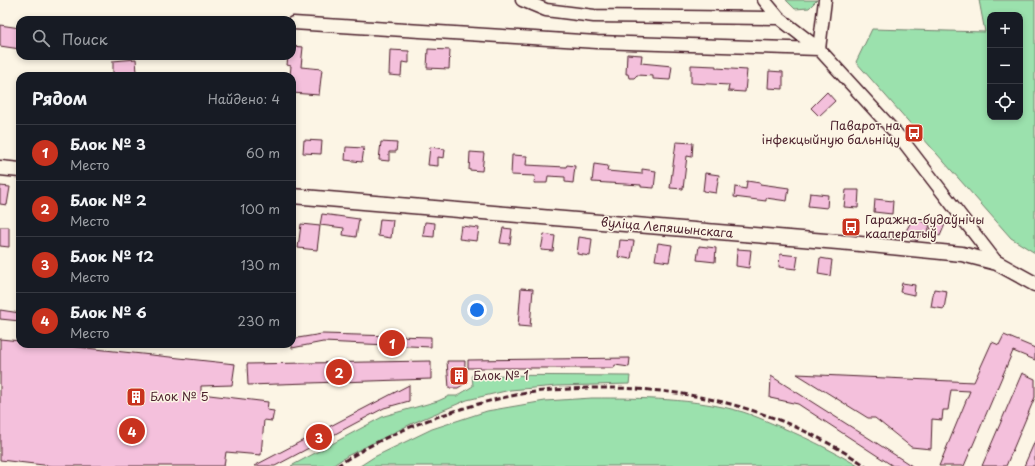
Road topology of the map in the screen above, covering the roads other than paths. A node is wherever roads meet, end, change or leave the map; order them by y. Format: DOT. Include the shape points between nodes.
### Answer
graph roads {
  1 [pos="522,0"];
  2 [pos="764,0"];
  3 [pos="825,0"];
  4 [pos="779,18"];
  5 [pos="296,23"];
  6 [pos="819,50"];
  7 [pos="0,168"];
  8 [pos="16,170"];
  9 [pos="296,196"];
  10 [pos="997,263"];
  11 [pos="1035,284"];
  1 -- 4 [label="street" via="546,10 594,16"];
  2 -- 4 [label="street"];
  3 -- 6 [label="street"];
  4 -- 6 [label="street"];
  5 -- 6 [label="street" via="597,42"];
  6 -- 10 [label="street" via="903,141"];
  7 -- 8 [label="street"];
  9 -- 10 [label="street, вуліца Лепяшынскага" via="850,243 962,254"];
  10 -- 11 [label="street, вуліца Лепяшынскага"];
}
